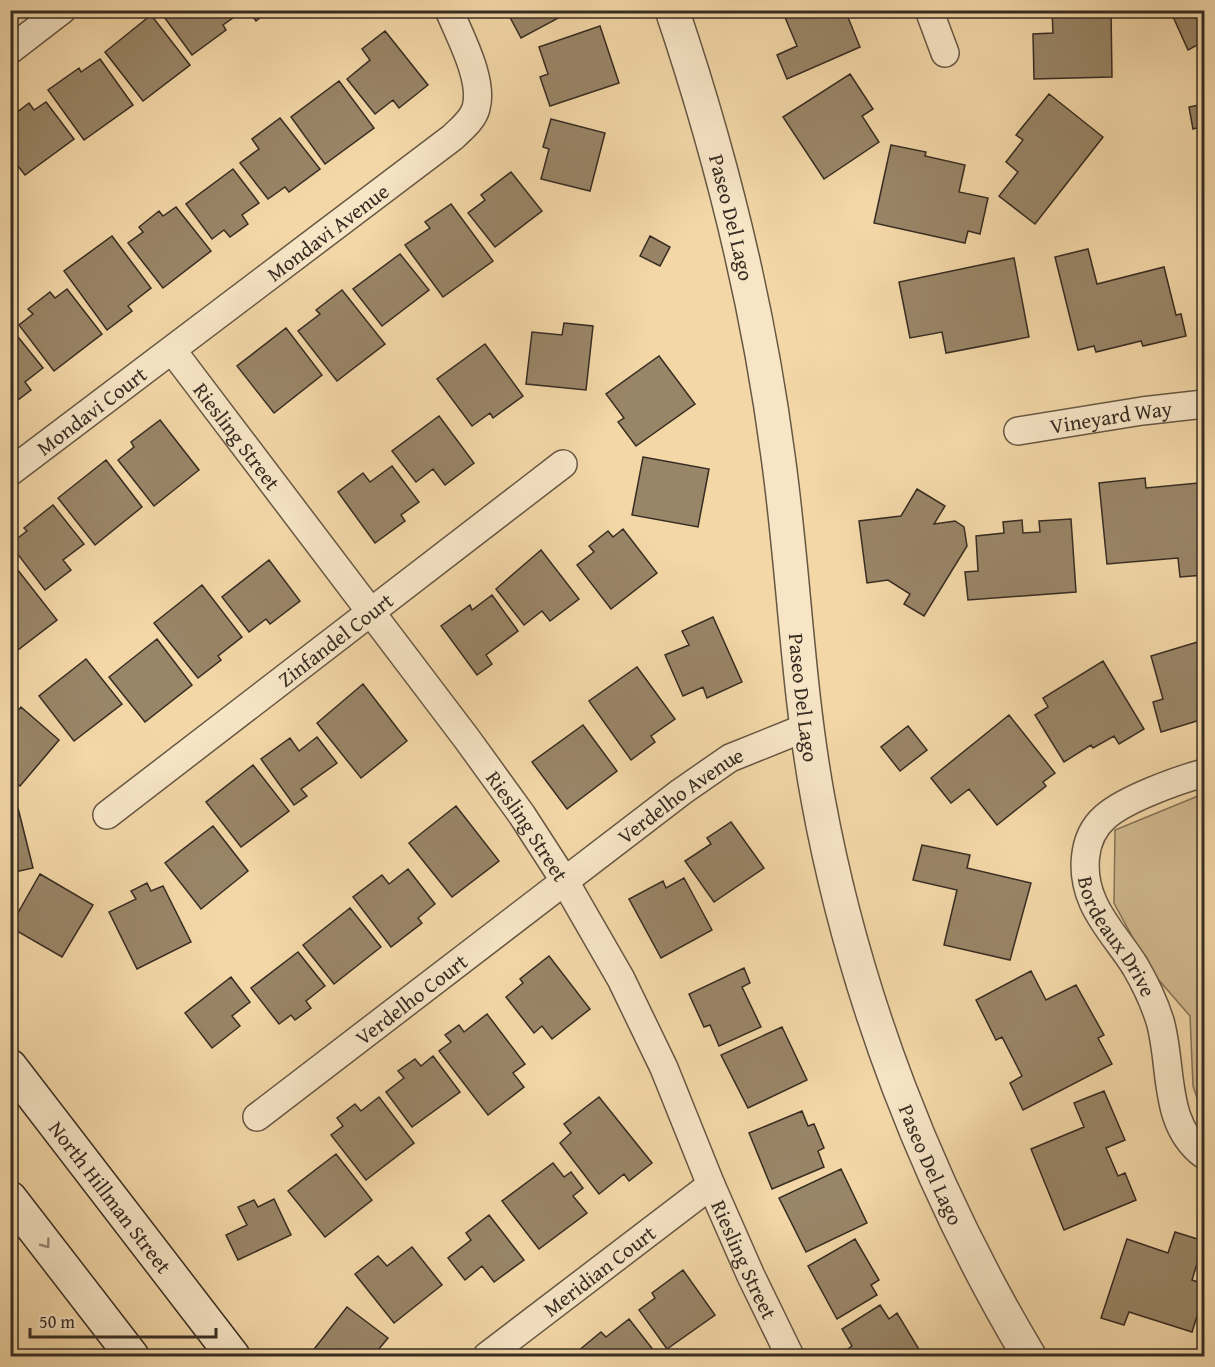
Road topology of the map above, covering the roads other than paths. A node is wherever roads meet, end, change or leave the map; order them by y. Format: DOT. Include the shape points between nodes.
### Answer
graph roads {
  1 [pos="62,10"];
  2 [pos="449,10"];
  3 [pos="672,10"];
  4 [pos="929,10"];
  5 [pos="10,50"];
  6 [pos="945,53"];
  7 [pos="172,350"];
  8 [pos="1204,404"];
  9 [pos="1018,431"];
  10 [pos="563,465"];
  11 [pos="10,472"];
  12 [pos="371,612"];
  13 [pos="807,727"];
  14 [pos="1204,773"];
  15 [pos="107,814"];
  16 [pos="564,880"];
  17 [pos="10,1066"];
  18 [pos="257,1117"];
  19 [pos="1204,1155"];
  20 [pos="711,1185"];
  21 [pos="10,1198"];
  22 [pos="132,1356"];
  23 [pos="233,1356"];
  24 [pos="487,1356"];
  25 [pos="790,1356"];
  26 [pos="1029,1356"];
  1 -- 5 [label="street"];
  2 -- 7 [label="street, Mondavi Avenue" via="473,68 477,89 476,109 468,122"];
  3 -- 13 [label="street, Paseo Del Lago" via="708,122 741,251 766,376 788,530"];
  4 -- 6 [label="street"];
  7 -- 11 [label="street, Mondavi Court"];
  7 -- 12 [label="street, Riesling Street"];
  8 -- 9 [label="street, Vineyard Way"];
  10 -- 12 [label="street, Zinfandel Court"];
  12 -- 15 [label="street, Zinfandel Court"];
  12 -- 16 [label="street, Riesling Street" via="508,796"];
  13 -- 16 [label="street, Verdelho Avenue" via="730,758"];
  13 -- 26 [label="street, Paseo Del Lago" via="835,879 885,1048 943,1192"];
  14 -- 19 [label="street, Bordeaux Drive" via="1135,799 1104,818 1091,836 1084,856 1085,879 1093,902 1136,967 1160,1021 1175,1116 1183,1133"];
  16 -- 18 [label="street, Verdelho Court"];
  16 -- 20 [label="street, Riesling Street" via="655,1048"];
  17 -- 23 [label="street, North Hillman Street"];
  20 -- 24 [label="street, Meridian Court"];
  20 -- 25 [label="street, Riesling Street"];
  21 -- 22 [label="street, one-way"];
}
